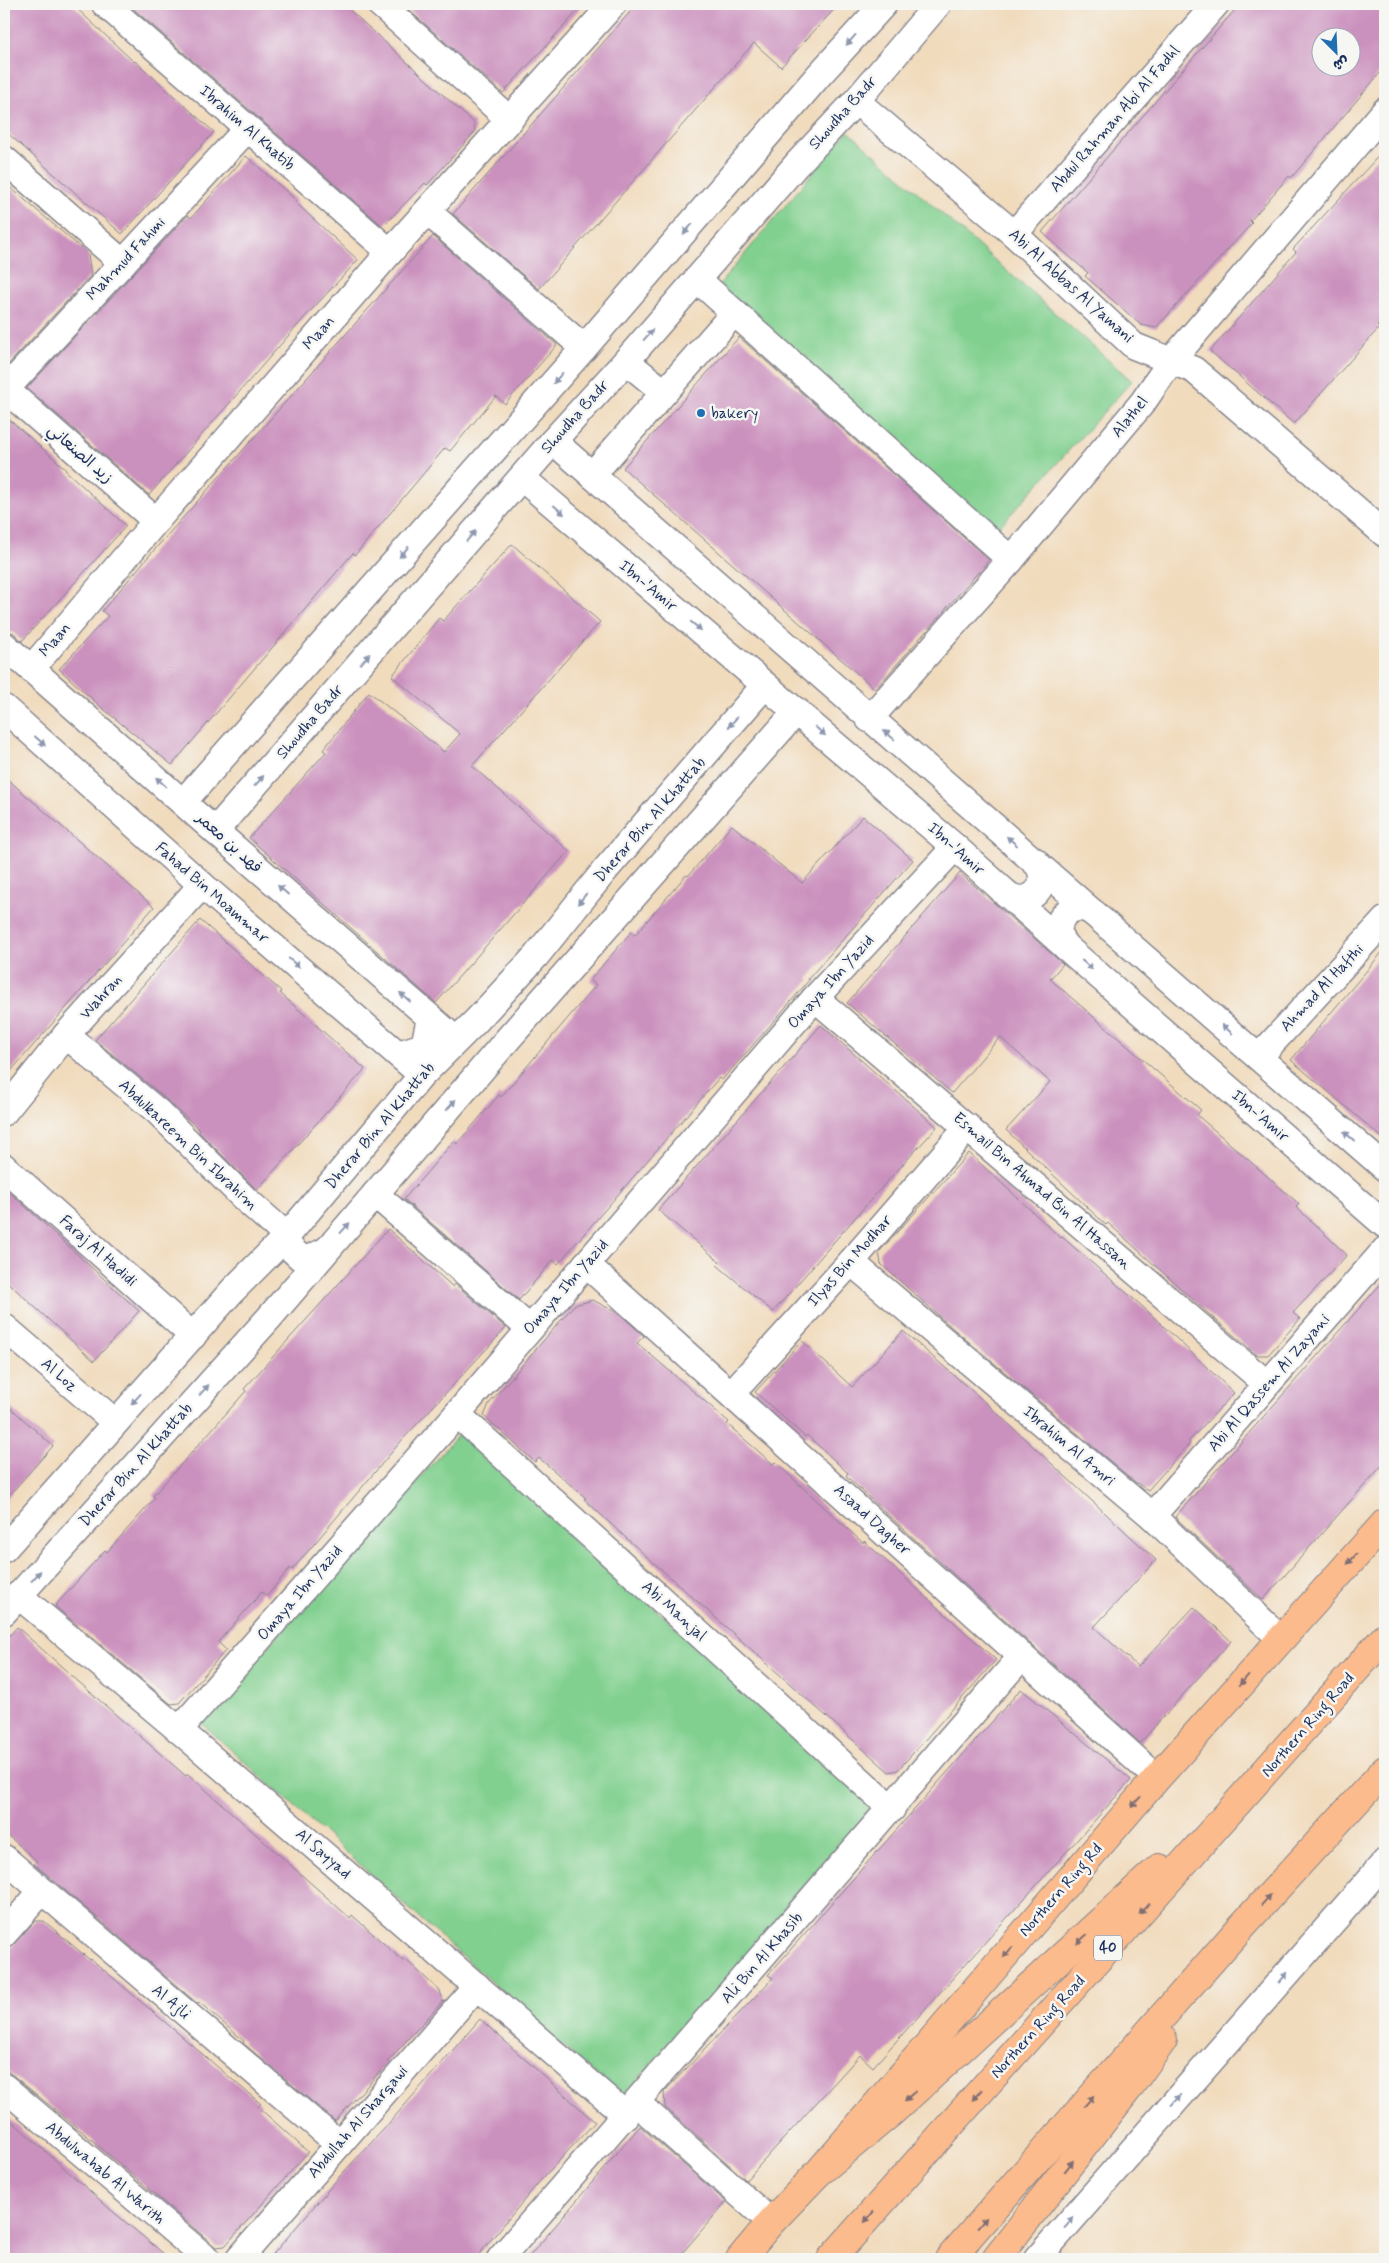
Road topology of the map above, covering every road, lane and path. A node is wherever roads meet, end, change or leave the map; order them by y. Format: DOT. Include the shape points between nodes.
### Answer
graph roads {
  1 [pos="105,4"];
  2 [pos="380,4"];
  3 [pos="613,4"];
  4 [pos="884,4"];
  5 [pos="938,4"];
  6 [pos="1216,4"];
  7 [pos="856,101"];
  8 [pos="1385,111"];
  9 [pos="510,120"];
  10 [pos="247,129"];
  11 [pos="764,140"];
  12 [pos="4,159"];
  13 [pos="797,164"];
  14 [pos="714,199"];
  15 [pos="428,212"];
  16 [pos="743,227"];
  17 [pos="1014,234"];
  18 [pos="390,252"];
  19 [pos="122,263"];
  20 [pos="697,279"];
  21 [pos="734,314"];
  22 [pos="584,348"];
  23 [pos="626,361"];
  24 [pos="1171,361"];
  25 [pos="4,389"];
  26 [pos="664,392"];
  27 [pos="553,441"];
  28 [pos="592,475"];
  29 [pos="522,478"];
  30 [pos="156,521"];
  31 [pos="1385,534"];
  32 [pos="1011,560"];
  33 [pos="4,644"];
  34 [pos="32,668"];
  35 [pos="765,686"];
  36 [pos="4,708"];
  37 [pos="797,711"];
  38 [pos="869,719"];
  39 [pos="204,780"];
  40 [pos="184,802"];
  41 [pos="235,809"];
  42 [pos="215,832"];
  43 [pos="955,847"];
  44 [pos="1035,862"];
  45 [pos="202,885"];
  46 [pos="1004,892"];
  47 [pos="1095,914"];
  48 [pos="1385,920"];
  49 [pos="1066,947"];
  50 [pos="536,956"];
  51 [pos="571,968"];
  52 [pos="816,998"];
  53 [pos="430,1018"];
  54 [pos="477,1020"];
  55 [pos="66,1035"];
  56 [pos="456,1040"];
  57 [pos="507,1040"];
  58 [pos="398,1054"];
  59 [pos="1259,1057"];
  60 [pos="422,1075"];
  61 [pos="4,1112"];
  62 [pos="968,1127"];
  63 [pos="4,1167"];
  64 [pos="1385,1168"];
  65 [pos="375,1194"];
  66 [pos="1385,1225"];
  67 [pos="287,1236"];
  68 [pos="1385,1250"];
  69 [pos="325,1251"];
  70 [pos="850,1262"];
  71 [pos="586,1264"];
  72 [pos="232,1291"];
  73 [pos="269,1318"];
  74 [pos="4,1327"];
  75 [pos="530,1329"];
  76 [pos="193,1336"];
  77 [pos="1267,1384"];
  78 [pos="731,1394"];
  79 [pos="457,1414"];
  80 [pos="115,1422"];
  81 [pos="1152,1516"];
  82 [pos="1385,1523"];
  83 [pos="4,1549"];
  84 [pos="11,1604"];
  85 [pos="1385,1637"];
  86 [pos="1280,1638"];
  87 [pos="1022,1656"];
  88 [pos="180,1730"];
  89 [pos="1273,1764"];
  90 [pos="1385,1770"];
  91 [pos="1158,1778"];
  92 [pos="892,1809"];
  93 [pos="4,1858"];
  94 [pos="1385,1862"];
  95 [pos="42,1891"];
  96 [pos="1242,1926"];
  97 [pos="4,1934"];
  98 [pos="477,1986"];
  99 [pos="4,2087"];
  100 [pos="631,2109"];
  101 [pos="339,2144"];
  102 [pos="817,2174"];
  103 [pos="771,2222"];
  104 [pos="207,2259"];
  105 [pos="239,2259"];
  106 [pos="500,2259"];
  107 [pos="740,2259"];
  108 [pos="831,2259"];
  109 [pos="950,2259"];
  110 [pos="996,2259"];
  111 [pos="1037,2259"];
  1 -- 10 [label="street, Ibrahim Al Khatib"];
  2 -- 9 [label="street"];
  3 -- 9 [label="street, Maan"];
  4 -- 11 [label="street, one-way"];
  5 -- 7 [label="street, Shoudha Badr"];
  6 -- 17 [label="street, Abdul Rahman Abi Al Fadhl"];
  7 -- 13 [label="street, Shoudha Badr"];
  7 -- 17 [label="street, Abi Al Abbas Al Yamani"];
  8 -- 24 [label="street, Alathel"];
  9 -- 15 [label="street, Maan"];
  10 -- 18 [label="street, Ibrahim Al Khatib"];
  10 -- 19 [label="street, Mahmud Fahmi"];
  11 -- 13 [label="street" via="760,155 761,171 767,176"];
  11 -- 14 [label="street"];
  12 -- 19 [label="street"];
  13 -- 16 [label="street, Shoudha Badr"];
  14 -- 16 [label="street" via="746,194 749,211"];
  14 -- 22 [label="street, one-way"];
  15 -- 18 [label="street, Maan"];
  15 -- 22 [label="street"];
  16 -- 20 [label="street, Shoudha Badr"];
  17 -- 24 [label="street, Abi Al Abbas Al Yamani" via="1134,346"];
  18 -- 30 [label="street, Maan"];
  19 -- 25 [label="street, Mahmud Fahmi"];
  20 -- 21 [label="street"];
  23 -- 20 [label="street, Shoudha Badr, one-way"];
  21 -- 26 [label="street"];
  21 -- 32 [label="street"];
  22 -- 39 [label="street, one-way"];
  23 -- 26 [label="street"];
  23 -- 27 [label="street, Shoudha Badr"];
  24 -- 31 [label="street, Abi Al Abbas Al Yamani" via="1194,370"];
  24 -- 32 [label="street, Alathel" via="1143,402"];
  25 -- 30 [label="street, زيد الصنعاني"];
  26 -- 28 [label="street"];
  27 -- 28 [label="street"];
  27 -- 29 [label="street, Shoudha Badr"];
  28 -- 38 [label="street"];
  29 -- 35 [label="street, Ibn-'Amir, one-way"];
  41 -- 29 [label="street, Shoudha Badr, one-way"];
  30 -- 34 [label="street, Maan"];
  32 -- 38 [label="street, Alathel"];
  33 -- 34 [label="street, فهد بن معمر"];
  40 -- 34 [label="street, فهد بن معمر, one-way"];
  35 -- 37 [label="street, Ibn-'Amir"];
  35 -- 50 [label="street, Dherar Bin Al Khattab, one-way" via="606,869"];
  36 -- 45 [label="street, Fahad Bin Moammar, one-way"];
  37 -- 43 [label="street, Ibn-'Amir, one-way"];
  37 -- 51 [label="street, Dherar Bin Al Khattab"];
  44 -- 38 [label="street, one-way"];
  39 -- 40 [label="street"];
  39 -- 41 [label="street" via="209,807"];
  40 -- 42 [label="street, فهد بن معمر"];
  41 -- 42 [label="street, Shoudha Badr"];
  53 -- 42 [label="street, فهد بن معمر, one-way"];
  43 -- 46 [label="street, Ibn-'Amir"];
  43 -- 52 [label="street, Omaya Ibn Yazid"];
  44 -- 46 [label="street" via="1042,872 1042,879 1034,895 1022,900"];
  44 -- 47 [label="street"];
  45 -- 55 [label="street, Wahran"];
  45 -- 58 [label="street, Fahad Bin Moammar, one-way"];
  46 -- 49 [label="street, Ibn-'Amir"];
  47 -- 49 [label="street" via="1084,908 1066,913 1058,930"];
  59 -- 47 [label="street, one-way"];
  48 -- 59 [label="street, Ahmad Al Hafthi"];
  49 -- 66 [label="street, Ibn-'Amir, one-way"];
  50 -- 51 [label="street, Dherar Bin Al Khattab" via="531,981 547,984"];
  50 -- 54 [label="street, Dherar Bin Al Khattab"];
  51 -- 57 [label="street, Dherar Bin Al Khattab"];
  52 -- 62 [label="street, Esmail Bin Ahmad Bin Al Hassan"];
  52 -- 71 [label="street, Omaya Ibn Yazid"];
  53 -- 56 [label="street, فهد بن معمر"];
  53 -- 58 [label="street" via="424,1046"];
  54 -- 56 [label="street, Dherar Bin Al Khattab"];
  54 -- 57 [label="street, Dherar Bin Al Khattab" via="500,999 514,998 523,1014"];
  55 -- 61 [label="street, Wahran"];
  55 -- 67 [label="street, Abdulkareem Bin Ibrahim" via="158,1112"];
  56 -- 60 [label="street, Dherar Bin Al Khattab"];
  65 -- 57 [label="street, Dherar Bin Al Khattab, one-way"];
  58 -- 60 [label="street, Fahad Bin Moammar"];
  64 -- 59 [label="street, one-way"];
  60 -- 67 [label="street, Dherar Bin Al Khattab"];
  62 -- 70 [label="street, Ilyas Bin Modhar"];
  62 -- 77 [label="street, Esmail Bin Ahmad Bin Al Hassan"];
  63 -- 76 [label="street, Faraj Al Hadidi"];
  69 -- 65 [label="street, Dherar Bin Al Khattab, one-way"];
  65 -- 75 [label="street"];
  67 -- 69 [label="street" via="290,1247 301,1258 310,1258"];
  67 -- 72 [label="street, Dherar Bin Al Khattab"];
  68 -- 77 [label="street, Abi Al Qassem Al Zayani"];
  69 -- 73 [label="street, Dherar Bin Al Khattab"];
  70 -- 78 [label="street, Ilyas Bin Modhar"];
  70 -- 81 [label="street, Ibrahim Al Amri"];
  71 -- 75 [label="street, Omaya Ibn Yazid"];
  71 -- 78 [label="street, Asaad Dagher"];
  72 -- 73 [label="street, Dherar Bin Al Khattab" via="271,1265 283,1275"];
  72 -- 76 [label="street, Dherar Bin Al Khattab"];
  84 -- 73 [label="street, Dherar Bin Al Khattab, one-way"];
  74 -- 80 [label="street, Al Loz"];
  75 -- 79 [label="street, Omaya Ibn Yazid"];
  76 -- 80 [label="street, Dherar Bin Al Khattab, one-way"];
  77 -- 81 [label="street, Abi Al Qassem Al Zayani"];
  78 -- 87 [label="street, Asaad Dagher"];
  79 -- 88 [label="street, Omaya Ibn Yazid"];
  79 -- 92 [label="street, Abi Manjal"];
  80 -- 83 [label="street, Dherar Bin Al Khattab"];
  81 -- 86 [label="street, Ibrahim Al Amri"];
  82 -- 86 [label="main road, Northern Ring Rd, one-way"];
  84 -- 88 [label="street, Al Sayyad"];
  85 -- 89 [label="main road, Northern Ring Road / 40"];
  86 -- 91 [label="main road, Northern Ring Rd, one-way"];
  87 -- 91 [label="street, Asaad Dagher"];
  87 -- 92 [label="street, Ali Bin Al Khasib"];
  88 -- 98 [label="street, Al Sayyad"];
  89 -- 102 [label="main road, one-way" via="892,2112"];
  89 -- 108 [label="main road, Northern Ring Road / 40, one-way"];
  96 -- 90 [label="main road, one-way"];
  91 -- 102 [label="main road, Northern Ring Rd, one-way"];
  92 -- 100 [label="street, Ali Bin Al Khasib"];
  93 -- 95 [label="street, Al Ajli"];
  111 -- 94 [label="street, one-way"];
  95 -- 97 [label="street"];
  95 -- 101 [label="street, Al Ajli"];
  109 -- 96 [label="main road, one-way"];
  110 -- 96 [label="main road, one-way" via="1128,2089"];
  98 -- 100 [label="street, Al Sayyad"];
  98 -- 101 [label="street, Abdullah Al Sharqawi"];
  99 -- 104 [label="street, Abdulwahab Al Warith"];
  100 -- 103 [label="street, Al Sayyad"];
  100 -- 106 [label="street, Ali Bin Al Khasib"];
  101 -- 105 [label="street, Abdullah Al Sharqawi"];
  102 -- 103 [label="main road, Northern Ring Rd"];
  103 -- 107 [label="main road, Northern Ring Rd"];
}
